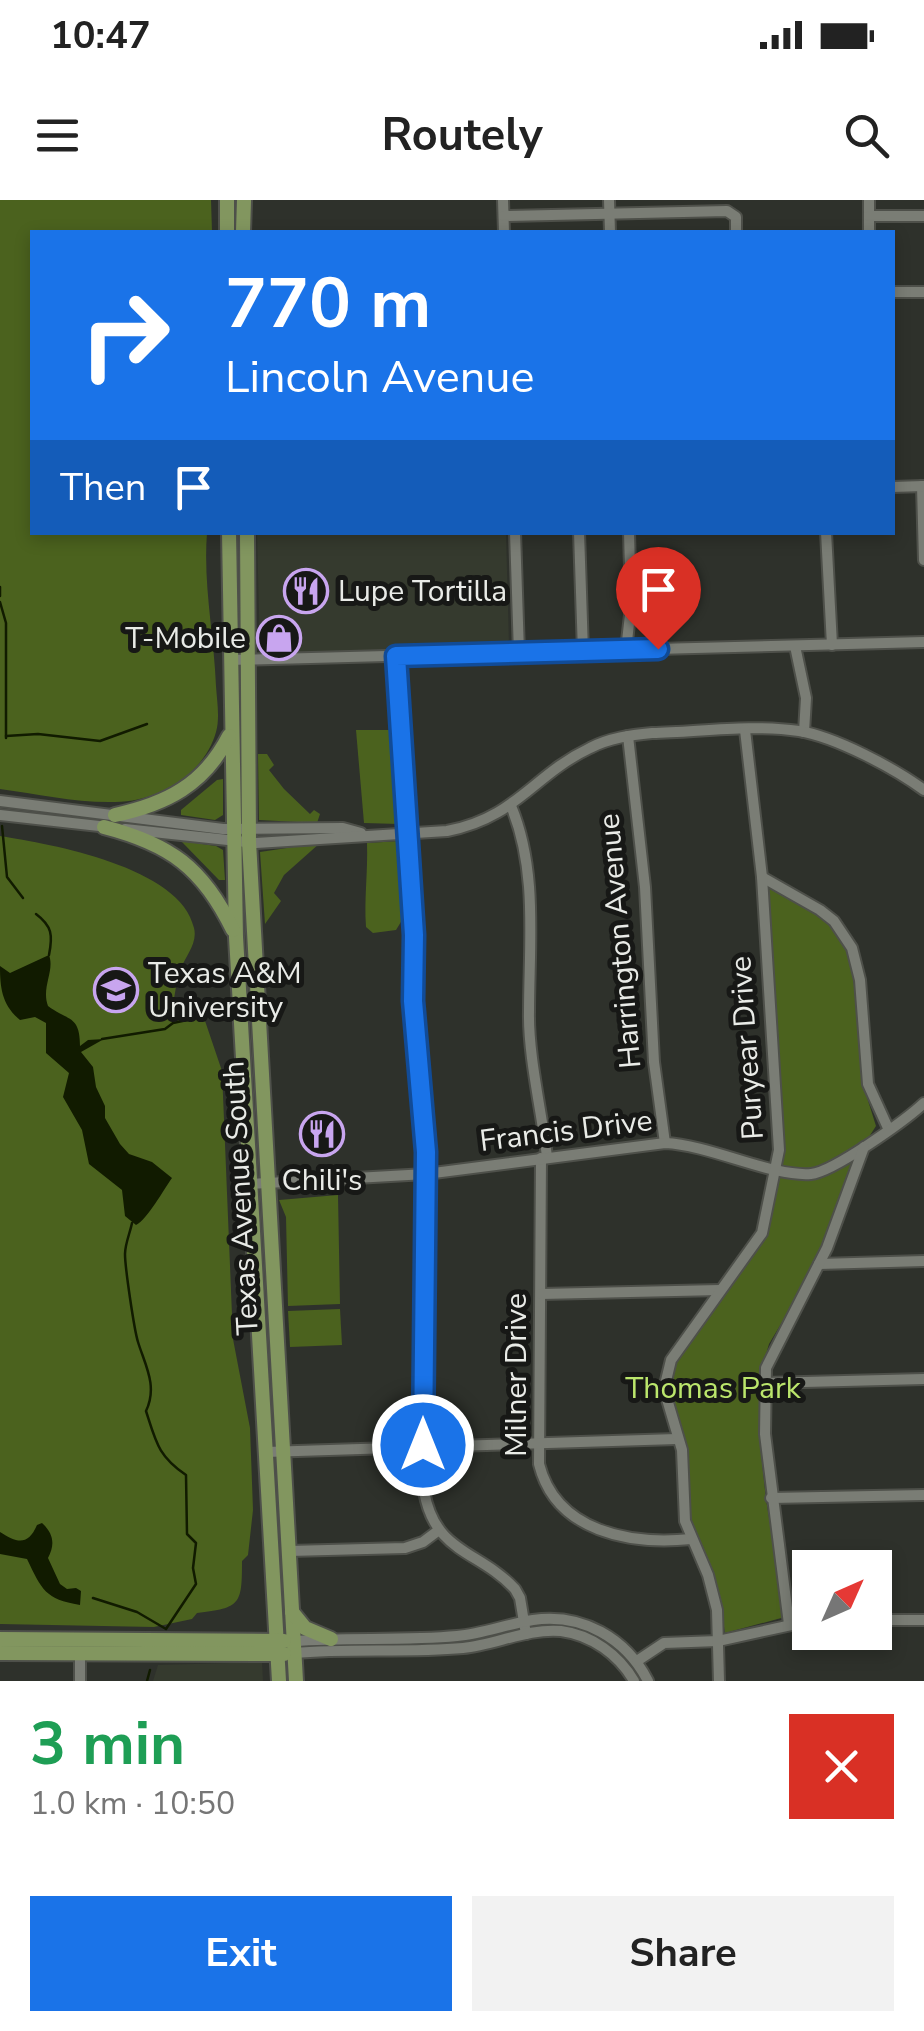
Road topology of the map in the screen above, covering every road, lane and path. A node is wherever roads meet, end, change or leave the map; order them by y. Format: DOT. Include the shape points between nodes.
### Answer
graph roads {
  1 [pos="227,200"];
  2 [pos="244,200"];
  3 [pos="503,200"];
  4 [pos="609,200"];
  5 [pos="869,200"];
  6 [pos="610,214"];
  7 [pos="504,216"];
  8 [pos="869,216"];
  9 [pos="924,216"];
  10 [pos="227,230"];
  11 [pos="243,230"];
  12 [pos="504,230"];
  13 [pos="610,230"];
  14 [pos="736,230"];
  15 [pos="869,230"];
  16 [pos="895,292"];
  17 [pos="924,292"];
  18 [pos="923,486"];
  19 [pos="895,487"];
  20 [pos="229,535"];
  21 [pos="247,535"];
  22 [pos="515,535"];
  23 [pos="578,535"];
  24 [pos="630,535"];
  25 [pos="826,535"];
  26 [pos="924,560"];
  27 [pos="924,642"];
  28 [pos="832,645"];
  29 [pos="795,646"];
  30 [pos="626,650"];
  31 [pos="583,652"];
  32 [pos="519,653"];
  33 [pos="396,656"];
  34 [pos="230,660"];
  35 [pos="248,660"];
  36 [pos="745,730"];
  37 [pos="231,731"];
  38 [pos="804,732"];
  39 [pos="628,736"];
  40 [pos="924,790"];
  41 [pos="0,801"];
  42 [pos="511,806"];
  43 [pos="0,814"];
  44 [pos="109,821"];
  45 [pos="405,833"];
  46 [pos="233,835"];
  47 [pos="250,836"];
  48 [pos="762,877"];
  49 [pos="236,936"];
  50 [pos="242,1036"];
  51 [pos="260,1036"];
  52 [pos="924,1103"];
  53 [pos="888,1128"];
  54 [pos="664,1143"];
  55 [pos="864,1146"];
  56 [pos="544,1158"];
  57 [pos="776,1168"];
  58 [pos="426,1174"];
  59 [pos="250,1184"];
  60 [pos="267,1184"];
  61 [pos="924,1261"];
  62 [pos="819,1264"];
  63 [pos="720,1290"];
  64 [pos="541,1294"];
  65 [pos="924,1379"];
  66 [pos="764,1383"];
  67 [pos="677,1438"];
  68 [pos="539,1442"];
  69 [pos="423,1445"];
  70 [pos="266,1452"];
  71 [pos="283,1452"];
  72 [pos="924,1496"];
  73 [pos="771,1498"];
  74 [pos="439,1530"];
  75 [pos="691,1538"];
  76 [pos="289,1551"];
  77 [pos="274,1602"];
  78 [pos="292,1612"];
  79 [pos="892,1620"];
  80 [pos="924,1620"];
  81 [pos="789,1624"];
  82 [pos="792,1624"];
  83 [pos="525,1628"];
  84 [pos="0,1639"];
  85 [pos="331,1639"];
  86 [pos="718,1640"];
  87 [pos="140,1641"];
  88 [pos="248,1642"];
  89 [pos="294,1647"];
  90 [pos="277,1648"];
  91 [pos="0,1653"];
  92 [pos="80,1653"];
  93 [pos="636,1662"];
  94 [pos="80,1681"];
  95 [pos="278,1681"];
  96 [pos="296,1681"];
  97 [pos="634,1681"];
  98 [pos="648,1681"];
  99 [pos="719,1681"];
  1 -- 10 [label="main road"];
  2 -- 11 [label="main road"];
  3 -- 7 [label="street"];
  4 -- 6 [label="street"];
  5 -- 8 [label="street"];
  6 -- 7 [label="street"];
  6 -- 13 [label="street"];
  6 -- 14 [label="street" via="728,212"];
  7 -- 12 [label="street"];
  8 -- 9 [label="street"];
  8 -- 15 [label="street"];
  16 -- 17 [label="street"];
  18 -- 19 [label="street"];
  18 -- 26 [label="street"];
  20 -- 34 [label="main road, Texas Avenue South"];
  21 -- 35 [label="main road, Texas Avenue South"];
  22 -- 32 [label="street"];
  23 -- 31 [label="street"];
  24 -- 30 [label="street"];
  25 -- 28 [label="street"];
  27 -- 28 [label="street"];
  28 -- 29 [label="street"];
  29 -- 30 [label="street"];
  29 -- 38 [label="street" via="806,698"];
  30 -- 31 [label="street"];
  31 -- 32 [label="street"];
  32 -- 33 [label="street"];
  33 -- 35 [label="street"];
  33 -- 45 [label="street"];
  34 -- 35 [label="street"];
  34 -- 37 [label="main road, Texas Avenue South"];
  35 -- 47 [label="main road, Texas Avenue South"];
  36 -- 38 [label="street"];
  36 -- 39 [label="street"];
  36 -- 48 [label="street, Puryear Drive"];
  37 -- 44 [label="main road" via="211,766 182,792"];
  37 -- 46 [label="main road, Texas Avenue South"];
  38 -- 40 [label="street"];
  39 -- 42 [label="street" via="579,754"];
  39 -- 54 [label="street, Harrington Avenue"];
  41 -- 44 [label="street"];
  42 -- 45 [label="street" via="463,828"];
  42 -- 56 [label="street, Milner Drive" via="530,909 530,1030"];
  43 -- 44 [label="street"];
  44 -- 46 [label="street"];
  44 -- 49 [label="main road" via="190,867"];
  45 -- 47 [label="street" via="344,828"];
  45 -- 58 [label="street"];
  46 -- 47 [label="street"];
  46 -- 49 [label="main road, Texas Avenue South"];
  47 -- 51 [label="main road, Texas Avenue South"];
  48 -- 53 [label="street" via="834,921 852,948 868,1084"];
  48 -- 57 [label="street, Puryear Drive" via="780,1130"];
  49 -- 50 [label="main road, Texas Avenue South"];
  50 -- 51 [label="main road"];
  50 -- 59 [label="main road, Texas Avenue South"];
  51 -- 60 [label="main road, Texas Avenue South"];
  52 -- 53 [label="street, Francis Drive"];
  53 -- 55 [label="street, Francis Drive"];
  54 -- 56 [label="street, Francis Drive"];
  54 -- 57 [label="street, Francis Drive"];
  55 -- 57 [label="street, Francis Drive" via="818,1173"];
  55 -- 62 [label="street"];
  56 -- 58 [label="street, Francis Drive"];
  56 -- 64 [label="street, Milner Drive"];
  57 -- 63 [label="street, Puryear Drive" via="762,1233"];
  58 -- 60 [label="street, Francis Drive"];
  58 -- 69 [label="street"];
  59 -- 60 [label="street, Francis Drive"];
  59 -- 70 [label="main road, Texas Avenue South"];
  60 -- 71 [label="main road, Texas Avenue South"];
  61 -- 62 [label="street"];
  62 -- 66 [label="street" via="770,1356"];
  63 -- 64 [label="street"];
  63 -- 67 [label="street, Puryear Drive" via="666,1372"];
  64 -- 68 [label="street, Milner Drive"];
  65 -- 66 [label="street"];
  66 -- 73 [label="street"];
  67 -- 68 [label="street"];
  67 -- 75 [label="street, Puryear Drive"];
  68 -- 69 [label="street"];
  68 -- 75 [label="street, Milner Drive" via="543,1479 565,1510 622,1538"];
  69 -- 71 [label="street"];
  69 -- 74 [label="street" via="426,1505"];
  70 -- 71 [label="street"];
  70 -- 77 [label="main road, Texas Avenue South"];
  71 -- 76 [label="main road, Texas Avenue South"];
  72 -- 73 [label="street"];
  73 -- 81 [label="street"];
  74 -- 76 [label="street" via="405,1548"];
  74 -- 83 [label="street" via="460,1552 509,1582 520,1598"];
  75 -- 86 [label="street, Puryear Drive" via="714,1594"];
  76 -- 78 [label="main road, Texas Avenue South"];
  77 -- 88 [label="main road" via="263,1631"];
  77 -- 90 [label="main road, Texas Avenue South"];
  78 -- 85 [label="main road" via="305,1628"];
  78 -- 89 [label="main road, Texas Avenue South"];
  79 -- 80 [label="street"];
  81 -- 82 [label="street"];
  81 -- 86 [label="street"];
  83 -- 85 [label="street"];
  83 -- 89 [label="street" via="467,1648"];
  83 -- 93 [label="street" via="552,1619 585,1624 618,1642"];
  83 -- 97 [label="street" via="588,1639"];
  84 -- 87 [label="main road"];
  85 -- 89 [label="street"];
  86 -- 93 [label="street" via="664,1644"];
  86 -- 99 [label="street, Puryear Drive"];
  87 -- 88 [label="main road"];
  87 -- 92 [label="main road"];
  88 -- 90 [label="main road"];
  89 -- 90 [label="main road"];
  89 -- 96 [label="main road, Texas Avenue South"];
  90 -- 92 [label="main road"];
  90 -- 95 [label="main road, Texas Avenue South"];
  91 -- 92 [label="main road"];
  92 -- 94 [label="street"];
  93 -- 98 [label="street"];
}
